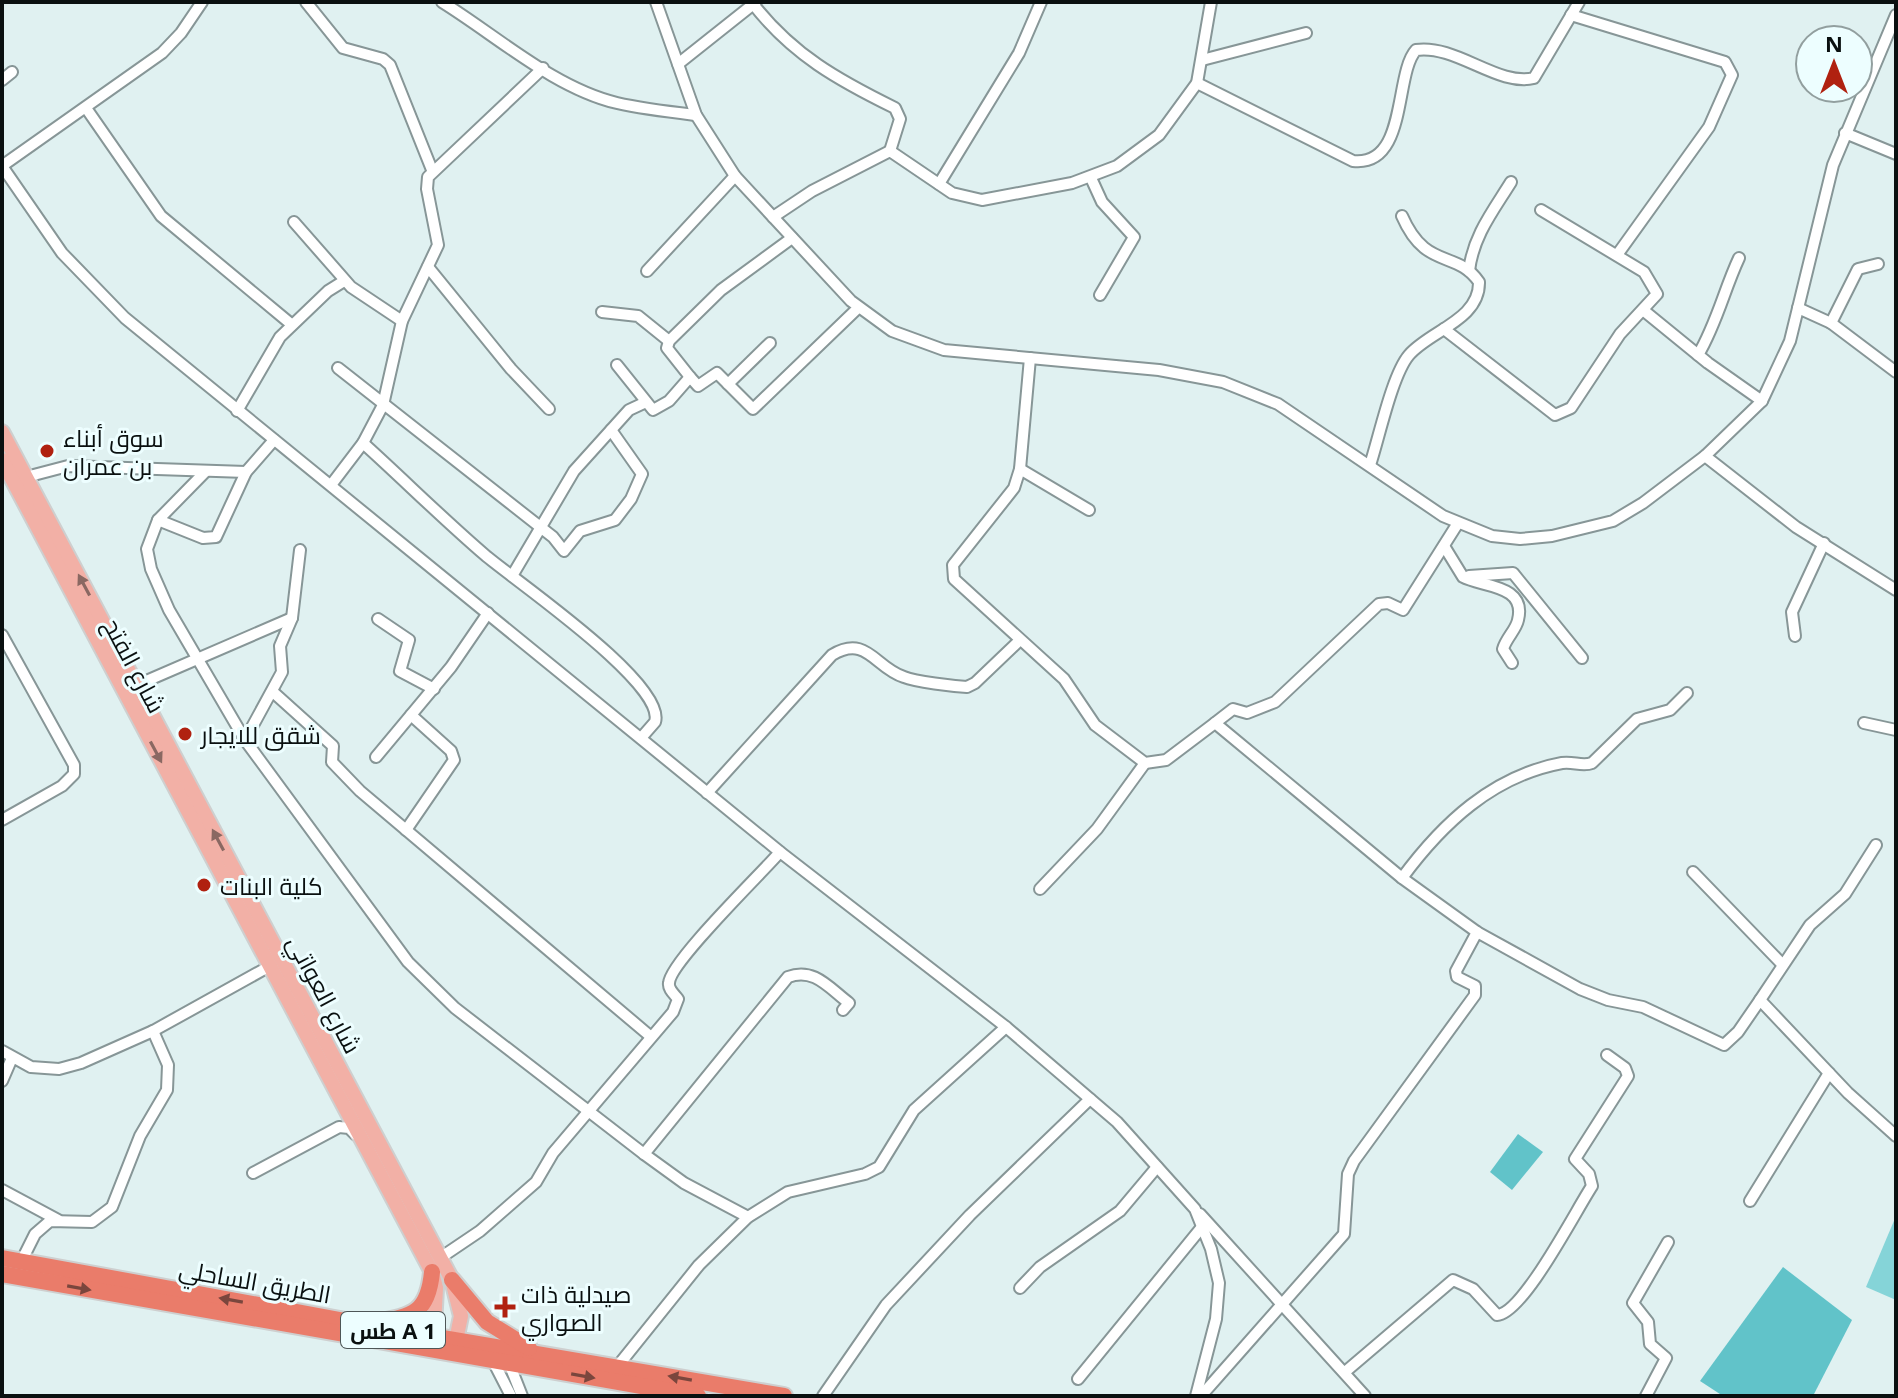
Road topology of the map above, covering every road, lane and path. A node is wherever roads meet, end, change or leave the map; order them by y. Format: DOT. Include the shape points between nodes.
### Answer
graph roads {
  1 [pos="202,2"];
  2 [pos="306,2"];
  3 [pos="442,2"];
  4 [pos="656,2"];
  5 [pos="1041,2"];
  6 [pos="1211,2"];
  7 [pos="1579,2"];
  8 [pos="755,3"];
  9 [pos="1571,15"];
  10 [pos="1896,15"];
  11 [pos="1306,33"];
  12 [pos="1202,60"];
  13 [pos="678,64"];
  14 [pos="543,68"];
  15 [pos="12,72"];
  16 [pos="2,80"];
  17 [pos="1197,83"];
  18 [pos="86,108"];
  19 [pos="696,115"];
  20 [pos="1845,133"];
  21 [pos="890,151"];
  22 [pos="1896,154"];
  23 [pos="2,166"];
  24 [pos="432,170"];
  25 [pos="735,176"];
  26 [pos="1091,178"];
  27 [pos="1511,182"];
  28 [pos="939,184"];
  29 [pos="1541,210"];
  30 [pos="1402,216"];
  31 [pos="773,217"];
  32 [pos="294,222"];
  33 [pos="792,238"];
  34 [pos="1617,255"];
  35 [pos="1739,258"];
  36 [pos="1878,264"];
  37 [pos="428,267"];
  38 [pos="647,271"];
  39 [pos="1469,271"];
  40 [pos="344,281"];
  41 [pos="1100,295"];
  42 [pos="858,308"];
  43 [pos="1798,308"];
  44 [pos="1643,310"];
  45 [pos="602,312"];
  46 [pos="402,321"];
  47 [pos="1831,323"];
  48 [pos="291,324"];
  49 [pos="1444,329"];
  50 [pos="669,341"];
  51 [pos="770,343"];
  52 [pos="1698,355"];
  53 [pos="1030,358"];
  54 [pos="617,365"];
  55 [pos="338,368"];
  56 [pos="1896,372"];
  57 [pos="690,377"];
  58 [pos="728,384"];
  59 [pos="1762,401"];
  60 [pos="644,403"];
  61 [pos="383,405"];
  62 [pos="549,409"];
  63 [pos="237,411"];
  64 [pos="611,430"];
  65 [pos="2,432"];
  66 [pos="274,440"];
  67 [pos="363,443"];
  68 [pos="1705,456"];
  69 [pos="2,460"];
  70 [pos="1370,465"];
  71 [pos="1020,469"];
  72 [pos="206,471"];
  73 [pos="246,472"];
  74 [pos="26,477"];
  75 [pos="331,485"];
  76 [pos="1089,510"];
  77 [pos="158,520"];
  78 [pos="1458,523"];
  79 [pos="542,531"];
  80 [pos="1824,543"];
  81 [pos="1444,546"];
  82 [pos="300,550"];
  83 [pos="512,576"];
  84 [pos="1463,577"];
  85 [pos="1896,590"];
  86 [pos="488,613"];
  87 [pos="292,618"];
  88 [pos="378,619"];
  89 [pos="2,635"];
  90 [pos="1795,636"];
  91 [pos="1020,640"];
  92 [pos="1582,658"];
  93 [pos="199,661"];
  94 [pos="1512,663"];
  95 [pos="137,685"];
  96 [pos="434,689"];
  97 [pos="273,692"];
  98 [pos="1687,693"];
  99 [pos="411,715"];
  100 [pos="1215,723"];
  101 [pos="1864,723"];
  102 [pos="1896,730"];
  103 [pos="641,738"];
  104 [pos="245,740"];
  105 [pos="376,757"];
  106 [pos="1145,763"];
  107 [pos="707,793"];
  108 [pos="192,804"];
  109 [pos="2,820"];
  110 [pos="406,830"];
  111 [pos="1876,845"];
  112 [pos="780,852"];
  113 [pos="1693,872"];
  114 [pos="1402,878"];
  115 [pos="1040,889"];
  116 [pos="1477,932"];
  117 [pos="1781,963"];
  118 [pos="270,966"];
  119 [pos="1760,1000"];
  120 [pos="843,1010"];
  121 [pos="1006,1027"];
  122 [pos="153,1031"];
  123 [pos="650,1036"];
  124 [pos="321,1048"];
  125 [pos="2,1051"];
  126 [pos="1607,1055"];
  127 [pos="12,1058"];
  128 [pos="1829,1073"];
  129 [pos="2,1081"];
  130 [pos="1090,1099"];
  131 [pos="591,1111"];
  132 [pos="362,1136"];
  133 [pos="1896,1136"];
  134 [pos="644,1154"];
  135 [pos="1157,1167"];
  136 [pos="253,1173"];
  137 [pos="2,1190"];
  138 [pos="1750,1201"];
  139 [pos="1195,1209"];
  140 [pos="748,1217"];
  141 [pos="58,1220"];
  142 [pos="1202,1227"];
  143 [pos="1668,1242"];
  144 [pos="2,1258"];
  145 [pos="21,1262"];
  146 [pos="436,1265"];
  147 [pos="2,1274"];
  148 [pos="452,1280"];
  149 [pos="1020,1288"];
  150 [pos="1285,1305"];
  151 [pos="367,1325"];
  152 [pos="433,1343"];
  153 [pos="455,1347"];
  154 [pos="549,1356"];
  155 [pos="501,1362"];
  156 [pos="617,1367"];
  157 [pos="1345,1372"];
  158 [pos="1078,1379"];
  159 [pos="511,1396"];
  160 [pos="522,1396"];
  161 [pos="698,1396"];
  162 [pos="784,1396"];
  163 [pos="823,1396"];
  164 [pos="1198,1396"];
  165 [pos="1365,1396"];
  166 [pos="1646,1396"];
  1 -- 18 [label="street" via="162,53"];
  2 -- 24 [label="street" via="343,48 390,65"];
  3 -- 14 [label="street"];
  4 -- 13 [label="street"];
  5 -- 28 [label="street" via="1019,53"];
  6 -- 12 [label="street"];
  7 -- 9 [label="street"];
  8 -- 13 [label="street"];
  8 -- 21 [label="street" via="780,38 859,93 895,108 900,119"];
  9 -- 17 [label="street" via="1539,73 1526,80 1447,54 1416,50 1398,119 1378,152 1361,162"];
  9 -- 34 [label="street" via="1725,62 1732,75 1709,127"];
  10 -- 20 [label="street"];
  11 -- 12 [label="street"];
  12 -- 17 [label="street"];
  13 -- 19 [label="street"];
  14 -- 19 [label="street" via="616,103"];
  14 -- 24 [label="street"];
  15 -- 16 [label="street"];
  17 -- 26 [label="street" via="1159,135"];
  18 -- 23 [label="street"];
  18 -- 48 [label="street" via="161,216"];
  19 -- 25 [label="street"];
  20 -- 22 [label="street"];
  20 -- 43 [label="street"];
  21 -- 28 [label="street"];
  21 -- 31 [label="street"];
  23 -- 63 [label="street" via="30,211 93,287"];
  24 -- 37 [label="street" via="427,189 439,237"];
  25 -- 31 [label="street"];
  25 -- 38 [label="street"];
  26 -- 28 [label="street" via="982,200 965,198"];
  26 -- 41 [label="street" via="1102,202 1134,237"];
  27 -- 39 [label="street" via="1480,230"];
  29 -- 34 [label="street"];
  30 -- 39 [label="street" via="1417,245"];
  31 -- 33 [label="street"];
  32 -- 40 [label="street"];
  33 -- 42 [label="street"];
  33 -- 50 [label="street" via="721,290"];
  34 -- 44 [label="street" via="1655,286 1657,294"];
  35 -- 52 [label="street" via="1722,293 1716,325"];
  36 -- 47 [label="street" via="1858,269"];
  37 -- 46 [label="street"];
  37 -- 62 [label="street"];
  39 -- 49 [label="street" via="1479,289 1464,314"];
  40 -- 46 [label="street"];
  40 -- 48 [label="street"];
  42 -- 53 [label="street" via="892,331 944,350"];
  42 -- 58 [label="street" via="756,407 749,408"];
  43 -- 47 [label="street"];
  43 -- 59 [label="street"];
  44 -- 49 [label="street" via="1561,415"];
  44 -- 52 [label="street"];
  45 -- 50 [label="street" via="638,316"];
  46 -- 61 [label="street"];
  47 -- 56 [label="street"];
  48 -- 63 [label="street"];
  49 -- 70 [label="street" via="1409,354"];
  50 -- 57 [label="street" via="667,348"];
  51 -- 58 [label="street"];
  52 -- 59 [label="street"];
  53 -- 70 [label="street" via="1159,370 1223,382 1278,404"];
  53 -- 71 [label="street"];
  54 -- 60 [label="street"];
  55 -- 61 [label="street"];
  57 -- 58 [label="street" via="698,386 717,373"];
  57 -- 60 [label="street" via="659,408"];
  59 -- 68 [label="street"];
  60 -- 64 [label="street" via="629,410"];
  61 -- 67 [label="street"];
  61 -- 79 [label="street"];
  63 -- 66 [label="street"];
  64 -- 79 [label="street" via="568,479 545,514"];
  64 -- 79 [label="street" via="642,474 631,499 615,520 580,531 564,551"];
  65 -- 74 [label="main road, شارع العواتي"];
  66 -- 73 [label="street"];
  66 -- 75 [label="street"];
  67 -- 75 [label="street"];
  67 -- 83 [label="street"];
  68 -- 78 [label="street" via="1613,521 1577,531 1520,539 1492,536"];
  68 -- 80 [label="street"];
  69 -- 108 [label="main road, شارع الفتح, one-way"];
  70 -- 78 [label="street"];
  71 -- 76 [label="street"];
  71 -- 91 [label="street" via="1004,503 952,572"];
  72 -- 73 [label="street"];
  72 -- 74 [label="street" via="68,466"];
  72 -- 77 [label="street"];
  73 -- 77 [label="street" via="216,537 203,538"];
  95 -- 74 [label="main road, شارع العواتي, one-way"];
  75 -- 86 [label="street"];
  77 -- 93 [label="street" via="147,549 151,569"];
  78 -- 81 [label="street"];
  79 -- 83 [label="street"];
  80 -- 85 [label="street"];
  80 -- 90 [label="street" via="1792,612"];
  81 -- 84 [label="street"];
  81 -- 100 [label="street" via="1403,610 1379,604 1287,694 1257,712 1233,709"];
  82 -- 87 [label="street"];
  83 -- 103 [label="street" via="600,645 641,690 657,717"];
  84 -- 92 [label="street" via="1513,573"];
  84 -- 94 [label="street" via="1502,587 1516,604 1518,623 1503,649"];
  86 -- 96 [label="street"];
  86 -- 103 [label="street"];
  87 -- 93 [label="street"];
  87 -- 97 [label="street" via="281,640 284,664"];
  88 -- 96 [label="street" via="409,640 400,671"];
  89 -- 109 [label="street" via="74,765 74,774"];
  91 -- 106 [label="street" via="1064,679 1095,725"];
  91 -- 107 [label="street" via="967,687 899,676 864,651 843,648"];
  93 -- 95 [label="street"];
  93 -- 104 [label="street"];
  95 -- 108 [label="main road, شارع العواتي"];
  96 -- 99 [label="street"];
  97 -- 104 [label="street"];
  97 -- 110 [label="street" via="333,746 332,762"];
  98 -- 114 [label="street" via="1670,710 1637,719 1592,763 1563,763 1523,776 1465,808"];
  99 -- 105 [label="street"];
  99 -- 110 [label="street" via="451,751 454,760"];
  100 -- 106 [label="street" via="1166,760"];
  100 -- 114 [label="street"];
  101 -- 102 [label="street"];
  103 -- 107 [label="street"];
  104 -- 131 [label="street" via="332,864 427,984"];
  106 -- 115 [label="street" via="1097,829"];
  107 -- 112 [label="street"];
  108 -- 118 [label="main road, شارع الفتح"];
  124 -- 108 [label="main road, شارع العواتي, one-way"];
  110 -- 123 [label="street"];
  111 -- 117 [label="street" via="1845,894 1810,925"];
  112 -- 121 [label="street"];
  112 -- 123 [label="street" via="692,946 669,980 678,1003"];
  113 -- 117 [label="street"];
  114 -- 116 [label="street"];
  116 -- 119 [label="street" via="1580,989 1643,1007 1718,1045 1731,1041"];
  116 -- 150 [label="street" via="1456,971 1457,977 1475,986 1475,995 1354,1161 1348,1174 1344,1234"];
  117 -- 119 [label="street"];
  118 -- 122 [label="street"];
  118 -- 124 [label="main road, شارع الفتح"];
  119 -- 128 [label="street"];
  120 -- 134 [label="street" via="849,1003 813,975 788,977"];
  121 -- 130 [label="street"];
  121 -- 140 [label="street" via="914,1110 879,1167 788,1192"];
  122 -- 127 [label="street" via="59,1069 31,1067"];
  122 -- 141 [label="street" via="168,1065 167,1090 140,1136 112,1207 92,1222"];
  123 -- 131 [label="street"];
  124 -- 132 [label="main road, شارع الفتح"];
  124 -- 146 [label="main road, شارع العواتي"];
  125 -- 127 [label="street"];
  126 -- 157 [label="street" via="1628,1076 1575,1159 1592,1186 1509,1312 1497,1315 1473,1289 1453,1280"];
  127 -- 129 [label="street"];
  128 -- 133 [label="street"];
  128 -- 138 [label="street"];
  130 -- 135 [label="street"];
  130 -- 163 [label="street" via="886,1305"];
  131 -- 134 [label="street"];
  131 -- 146 [label="street" via="519,1199"];
  132 -- 136 [label="street" via="339,1127"];
  132 -- 146 [label="main road, شارع الفتح"];
  134 -- 140 [label="street" via="684,1183"];
  135 -- 139 [label="street"];
  135 -- 149 [label="street" via="1120,1211 1040,1267"];
  137 -- 141 [label="street"];
  139 -- 142 [label="street"];
  139 -- 150 [label="street"];
  140 -- 156 [label="street" via="699,1265"];
  141 -- 145 [label="street" via="41,1227"];
  142 -- 158 [label="street"];
  142 -- 164 [label="street" via="1219,1295"];
  143 -- 166 [label="street" via="1633,1303 1648,1322 1650,1344 1666,1358"];
  144 -- 145 [label="highway, الطريق الساحلي / طس A 1"];
  151 -- 145 [label="highway, الطريق الساحلي / طس A 1, one-way"];
  146 -- 148 [label="main road, شارع العواتي"];
  146 -- 151 [label="highway" via="416,1312"];
  146 -- 152 [label="main road"];
  147 -- 152 [label="highway, الطريق الساحلي / طس A 1, one-way"];
  148 -- 153 [label="main road, شارع العواتي" via="461,1316"];
  148 -- 154 [label="highway" via="503,1335"];
  150 -- 157 [label="street"];
  150 -- 164 [label="street"];
  151 -- 152 [label="highway, الطريق الساحلي / طس A 1"];
  152 -- 153 [label="highway, الطريق الساحلي / طس A 1"];
  153 -- 154 [label="highway, الطريق الساحلي / طس A 1"];
  153 -- 155 [label="highway, الطريق الساحلي / طس A 1"];
  154 -- 156 [label="highway, الطريق الساحلي / طس A 1"];
  155 -- 159 [label="street"];
  155 -- 160 [label="street"];
  155 -- 161 [label="highway, الطريق الساحلي / طس A 1, one-way"];
  162 -- 156 [label="highway, الطريق الساحلي / طس A 1, one-way"];
  157 -- 165 [label="street"];
}
